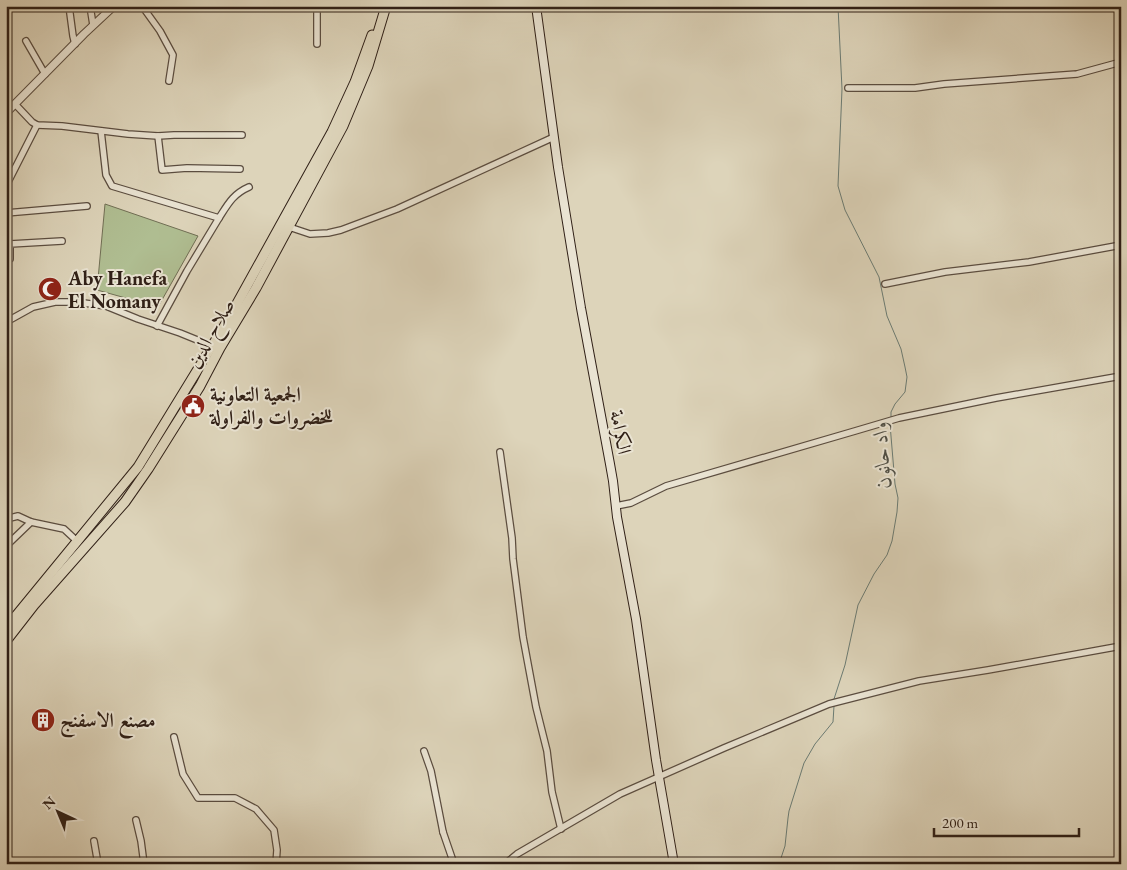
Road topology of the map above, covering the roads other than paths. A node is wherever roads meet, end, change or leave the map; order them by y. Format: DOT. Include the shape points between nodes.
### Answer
graph roads {
  1 [pos="69,6"];
  2 [pos="90,6"];
  3 [pos="114,6"];
  4 [pos="142,6"];
  5 [pos="317,6"];
  6 [pos="380,6"];
  7 [pos="386,6"];
  8 [pos="536,6"];
  9 [pos="93,25"];
  10 [pos="26,41"];
  11 [pos="75,44"];
  12 [pos="318,44"];
  13 [pos="1121,62"];
  14 [pos="45,74"];
  15 [pos="169,81"];
  16 [pos="848,88"];
  17 [pos="15,104"];
  18 [pos="6,114"];
  19 [pos="37,125"];
  20 [pos="101,131"];
  21 [pos="242,135"];
  22 [pos="158,136"];
  23 [pos="554,137"];
  24 [pos="240,169"];
  25 [pos="6,186"];
  26 [pos="249,187"];
  27 [pos="87,206"];
  28 [pos="6,213"];
  29 [pos="219,218"];
  30 [pos="289,227"];
  31 [pos="62,241"];
  32 [pos="1121,245"];
  33 [pos="6,260"];
  34 [pos="885,284"];
  35 [pos="6,322"];
  36 [pos="157,326"];
  37 [pos="212,346"];
  38 [pos="1121,376"];
  39 [pos="500,452"];
  40 [pos="616,506"];
  41 [pos="6,519"];
  42 [pos="31,522"];
  43 [pos="78,542"];
  44 [pos="6,546"];
  45 [pos="6,628"];
  46 [pos="6,641"];
  47 [pos="1121,646"];
  48 [pos="174,737"];
  49 [pos="424,751"];
  50 [pos="659,776"];
  51 [pos="136,820"];
  52 [pos="560,829"];
  53 [pos="94,841"];
  54 [pos="98,864"];
  55 [pos="144,864"];
  56 [pos="276,864"];
  57 [pos="454,864"];
  58 [pos="505,864"];
  59 [pos="674,864"];
  1 -- 11 [label="street"];
  2 -- 9 [label="street"];
  3 -- 9 [label="street"];
  4 -- 15 [label="street" via="173,55"];
  5 -- 12 [label="street"];
  6 -- 37 [label="highway, صلاح الدين" via="355,82 332,132"];
  7 -- 30 [label="highway, صلاح الدين" via="368,66 343,126"];
  8 -- 23 [label="main road, الكرامة"];
  9 -- 11 [label="street"];
  10 -- 14 [label="street"];
  11 -- 14 [label="street"];
  13 -- 16 [label="street" via="1078,74 915,88"];
  14 -- 17 [label="street"];
  17 -- 18 [label="street"];
  17 -- 19 [label="street"];
  19 -- 20 [label="street"];
  19 -- 25 [label="street"];
  20 -- 22 [label="street"];
  20 -- 29 [label="street" via="106,175 112,186"];
  21 -- 22 [label="street"];
  22 -- 24 [label="street" via="162,170"];
  23 -- 30 [label="street" via="397,209 341,230 310,234"];
  23 -- 40 [label="main road, الكرامة"];
  26 -- 29 [label="street" via="239,191 228,202"];
  27 -- 28 [label="street"];
  29 -- 36 [label="street"];
  30 -- 46 [label="highway, صلاح الدين" via="204,380 148,469 125,502"];
  31 -- 33 [label="street" via="10,244 10,259"];
  32 -- 34 [label="street"];
  35 -- 36 [label="street" via="32,307 76,302 106,306"];
  36 -- 37 [label="street"];
  37 -- 43 [label="highway, صلاح الدين" via="138,467"];
  38 -- 40 [label="street" via="893,419 666,486 631,503"];
  39 -- 52 [label="street" via="523,637"];
  40 -- 50 [label="main road, الكرامة" via="639,634"];
  41 -- 42 [label="street" via="18,516"];
  42 -- 43 [label="street" via="64,529"];
  42 -- 44 [label="street"];
  43 -- 45 [label="highway, صلاح الدين"];
  47 -- 50 [label="street" via="919,681 829,704"];
  48 -- 56 [label="street" via="183,774 198,798 235,798 256,809 274,830 278,850"];
  49 -- 57 [label="street"];
  50 -- 52 [label="street" via="620,794"];
  50 -- 59 [label="main road, الكرامة"];
  51 -- 55 [label="street"];
  52 -- 58 [label="street"];
  53 -- 54 [label="street"];
}
